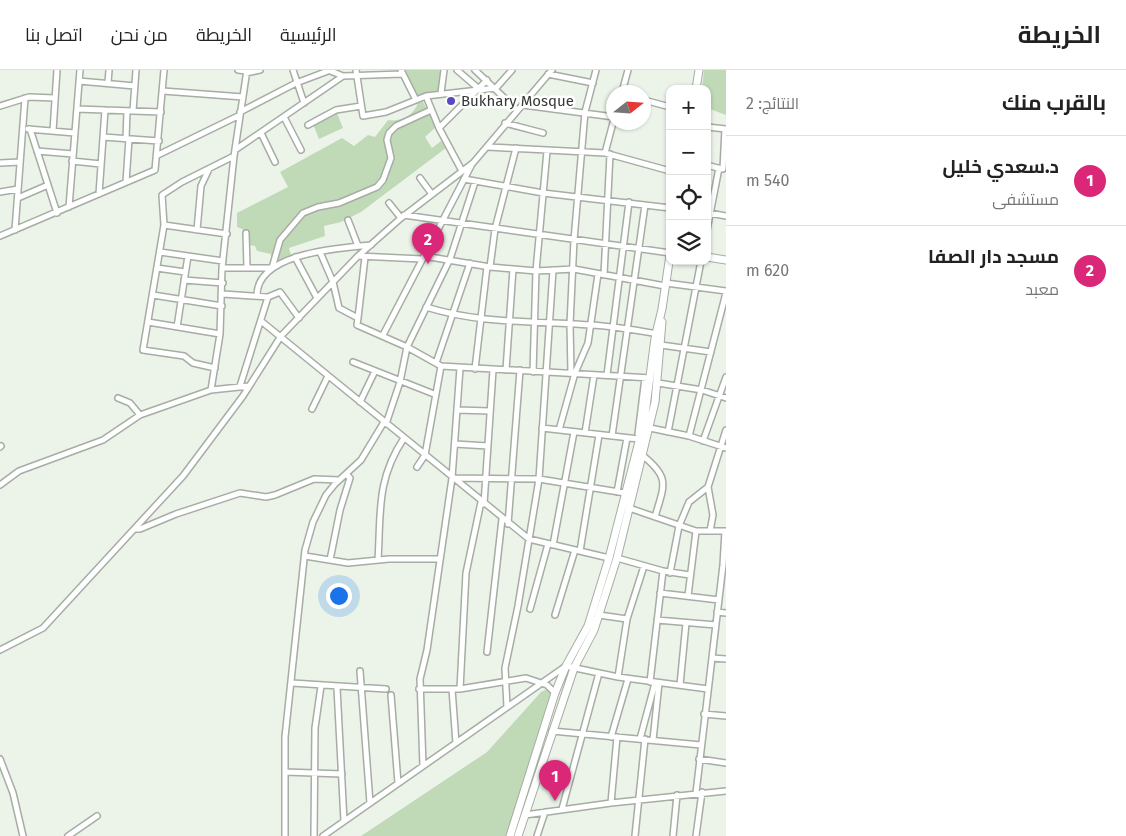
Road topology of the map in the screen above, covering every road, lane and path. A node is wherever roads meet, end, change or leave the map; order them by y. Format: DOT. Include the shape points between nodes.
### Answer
graph roads {
  1 [pos="57,70"];
  2 [pos="80,70"];
  3 [pos="109,70"];
  4 [pos="136,70"];
  5 [pos="164,70"];
  6 [pos="238,70"];
  7 [pos="260,70"];
  8 [pos="293,70"];
  9 [pos="444,70"];
  10 [pos="457,70"];
  11 [pos="475,70"];
  12 [pos="512,70"];
  13 [pos="596,70"];
  14 [pos="628,70"];
  15 [pos="699,70"];
  16 [pos="247,71"];
  17 [pos="328,71"];
  18 [pos="402,72"];
  19 [pos="550,72"];
  20 [pos="356,73"];
  21 [pos="343,76"];
  22 [pos="487,80"];
  23 [pos="79,81"];
  24 [pos="593,82"];
  25 [pos="108,83"];
  26 [pos="296,83"];
  27 [pos="624,85"];
  28 [pos="697,85"];
  29 [pos="135,86"];
  30 [pos="496,88"];
  31 [pos="479,89"];
  32 [pos="163,91"];
  33 [pos="441,93"];
  34 [pos="426,96"];
  35 [pos="243,97"];
  36 [pos="25,98"];
  37 [pos="55,98"];
  38 [pos="416,100"];
  39 [pos="651,102"];
  40 [pos="304,103"];
  41 [pos="523,105"];
  42 [pos="0,106"];
  43 [pos="361,106"];
  44 [pos="666,106"];
  45 [pos="77,109"];
  46 [pos="105,110"];
  47 [pos="431,110"];
  48 [pos="517,110"];
  49 [pos="130,111"];
  50 [pos="161,112"];
  51 [pos="585,112"];
  52 [pos="240,114"];
  53 [pos="606,116"];
  54 [pos="284,117"];
  55 [pos="505,123"];
  56 [pos="308,125"];
  57 [pos="711,127"];
  58 [pos="439,128"];
  59 [pos="23,129"];
  60 [pos="30,129"];
  61 [pos="726,129"];
  62 [pos="612,130"];
  63 [pos="53,131"];
  64 [pos="75,133"];
  65 [pos="261,133"];
  66 [pos="543,133"];
  67 [pos="103,137"];
  68 [pos="128,139"];
  69 [pos="159,141"];
  70 [pos="488,147"];
  71 [pos="516,148"];
  72 [pos="301,150"];
  73 [pos="37,151"];
  74 [pos="547,151"];
  75 [pos="582,152"];
  76 [pos="234,153"];
  77 [pos="607,153"];
  78 [pos="73,154"];
  79 [pos="158,155"];
  80 [pos="72,161"];
  81 [pos="20,162"];
  82 [pos="275,162"];
  83 [pos="0,163"];
  84 [pos="473,163"];
  85 [pos="101,164"];
  86 [pos="209,168"];
  87 [pos="723,169"];
  88 [pos="666,170"];
  89 [pos="462,171"];
  90 [pos="420,178"];
  91 [pos="464,180"];
  92 [pos="126,182"];
  93 [pos="475,182"];
  94 [pos="48,185"];
  95 [pos="506,188"];
  96 [pos="18,189"];
  97 [pos="0,192"];
  98 [pos="431,193"];
  99 [pos="543,193"];
  100 [pos="99,194"];
  101 [pos="578,197"];
  102 [pos="18,198"];
  103 [pos="608,199"];
  104 [pos="629,202"];
  105 [pos="390,203"];
  106 [pos="645,204"];
  107 [pos="69,207"];
  108 [pos="666,207"];
  109 [pos="711,210"];
  110 [pos="57,213"];
  111 [pos="711,213"];
  112 [pos="402,216"];
  113 [pos="726,216"];
  114 [pos="348,220"];
  115 [pos="442,221"];
  116 [pos="463,224"];
  117 [pos="164,225"];
  118 [pos="496,229"];
  119 [pos="15,230"];
  120 [pos="197,230"];
  121 [pos="246,233"];
  122 [pos="226,234"];
  123 [pos="0,236"];
  124 [pos="540,236"];
  125 [pos="574,240"];
  126 [pos="605,244"];
  127 [pos="371,245"];
  128 [pos="358,246"];
  129 [pos="622,246"];
  130 [pos="639,249"];
  131 [pos="160,252"];
  132 [pos="320,252"];
  133 [pos="666,253"];
  134 [pos="188,256"];
  135 [pos="358,256"];
  136 [pos="295,257"];
  137 [pos="365,257"];
  138 [pos="423,257"];
  139 [pos="711,258"];
  140 [pos="450,259"];
  141 [pos="223,260"];
  142 [pos="726,260"];
  143 [pos="470,263"];
  144 [pos="669,265"];
  145 [pos="700,265"];
  146 [pos="247,267"];
  147 [pos="488,267"];
  148 [pos="157,268"];
  149 [pos="222,268"];
  150 [pos="272,268"];
  151 [pos="513,269"];
  152 [pos="574,269"];
  153 [pos="553,270"];
  154 [pos="536,271"];
  155 [pos="185,272"];
  156 [pos="601,274"];
  157 [pos="618,278"];
  158 [pos="184,280"];
  159 [pos="635,281"];
  160 [pos="333,282"];
  161 [pos="223,283"];
  162 [pos="666,285"];
  163 [pos="696,286"];
  164 [pos="726,292"];
  165 [pos="223,294"];
  166 [pos="152,295"];
  167 [pos="257,296"];
  168 [pos="268,297"];
  169 [pos="317,298"];
  170 [pos="181,300"];
  171 [pos="222,306"];
  172 [pos="426,307"];
  173 [pos="452,315"];
  174 [pos="299,318"];
  175 [pos="358,318"];
  176 [pos="481,319"];
  177 [pos="261,321"];
  178 [pos="148,322"];
  179 [pos="507,322"];
  180 [pos="534,323"];
  181 [pos="548,324"];
  182 [pos="570,324"];
  183 [pos="589,324"];
  184 [pos="614,326"];
  185 [pos="177,327"];
  186 [pos="626,328"];
  187 [pos="220,334"];
  188 [pos="659,334"];
  189 [pos="281,336"];
  190 [pos="382,336"];
  191 [pos="661,345"];
  192 [pos="407,347"];
  193 [pos="685,348"];
  194 [pos="712,352"];
  195 [pos="353,362"];
  196 [pos="438,364"];
  197 [pos="215,368"];
  198 [pos="460,368"];
  199 [pos="475,369"];
  200 [pos="493,370"];
  201 [pos="506,370"];
  202 [pos="520,370"];
  203 [pos="375,371"];
  204 [pos="533,372"];
  205 [pos="546,372"];
  206 [pos="573,373"];
  207 [pos="594,375"];
  208 [pos="328,376"];
  209 [pos="607,376"];
  210 [pos="620,376"];
  211 [pos="726,377"];
  212 [pos="648,378"];
  213 [pos="400,382"];
  214 [pos="658,383"];
  215 [pos="240,386"];
  216 [pos="249,386"];
  217 [pos="677,386"];
  218 [pos="211,390"];
  219 [pos="702,390"];
  220 [pos="434,394"];
  221 [pos="719,395"];
  222 [pos="118,398"];
  223 [pos="726,398"];
  224 [pos="360,402"];
  225 [pos="312,409"];
  226 [pos="457,410"];
  227 [pos="490,411"];
  228 [pos="140,415"];
  229 [pos="385,423"];
  230 [pos="542,428"];
  231 [pos="650,428"];
  232 [pos="559,430"];
  233 [pos="726,430"];
  234 [pos="574,432"];
  235 [pos="668,432"];
  236 [pos="585,433"];
  237 [pos="599,434"];
  238 [pos="612,436"];
  239 [pos="688,436"];
  240 [pos="404,438"];
  241 [pos="626,438"];
  242 [pos="638,439"];
  243 [pos="703,441"];
  244 [pos="454,444"];
  245 [pos="488,446"];
  246 [pos="720,446"];
  247 [pos="726,448"];
  248 [pos="642,455"];
  249 [pos="425,456"];
  250 [pos="417,467"];
  251 [pos="346,474"];
  252 [pos="452,478"];
  253 [pos="513,479"];
  254 [pos="539,479"];
  255 [pos="340,480"];
  256 [pos="486,480"];
  257 [pos="566,483"];
  258 [pos="0,485"];
  259 [pos="591,487"];
  260 [pos="708,487"];
  261 [pos="617,492"];
  262 [pos="625,493"];
  263 [pos="482,503"];
  264 [pos="626,512"];
  265 [pos="654,517"];
  266 [pos="502,519"];
  267 [pos="508,524"];
  268 [pos="679,526"];
  269 [pos="136,529"];
  270 [pos="696,531"];
  271 [pos="710,531"];
  272 [pos="725,531"];
  273 [pos="529,539"];
  274 [pos="550,544"];
  275 [pos="578,551"];
  276 [pos="305,556"];
  277 [pos="613,558"];
  278 [pos="439,559"];
  279 [pos="330,560"];
  280 [pos="378,560"];
  281 [pos="724,565"];
  282 [pos="644,566"];
  283 [pos="663,571"];
  284 [pos="670,573"];
  285 [pos="690,575"];
  286 [pos="660,593"];
  287 [pos="688,596"];
  288 [pos="719,600"];
  289 [pos="530,609"];
  290 [pos="717,612"];
  291 [pos="726,613"];
  292 [pos="556,614"];
  293 [pos="599,615"];
  294 [pos="627,619"];
  295 [pos="657,620"];
  296 [pos="686,623"];
  297 [pos="716,625"];
  298 [pos="0,650"];
  299 [pos="487,652"];
  300 [pos="712,658"];
  301 [pos="726,660"];
  302 [pos="570,667"];
  303 [pos="360,671"];
  304 [pos="599,673"];
  305 [pos="618,677"];
  306 [pos="628,679"];
  307 [pos="506,681"];
  308 [pos="292,683"];
  309 [pos="655,683"];
  310 [pos="540,684"];
  311 [pos="680,685"];
  312 [pos="320,686"];
  313 [pos="337,688"];
  314 [pos="361,689"];
  315 [pos="386,689"];
  316 [pos="420,689"];
  317 [pos="452,689"];
  318 [pos="708,689"];
  319 [pos="460,690"];
  320 [pos="391,694"];
  321 [pos="555,694"];
  322 [pos="507,707"];
  323 [pos="704,714"];
  324 [pos="726,716"];
  325 [pos="552,730"];
  326 [pos="581,733"];
  327 [pos="614,737"];
  328 [pos="642,739"];
  329 [pos="653,740"];
  330 [pos="456,743"];
  331 [pos="700,744"];
  332 [pos="0,759"];
  333 [pos="699,759"];
  334 [pos="726,763"];
  335 [pos="422,766"];
  336 [pos="285,772"];
  337 [pos="314,773"];
  338 [pos="342,774"];
  339 [pos="398,783"];
  340 [pos="726,791"];
  341 [pos="702,792"];
  342 [pos="696,793"];
  343 [pos="677,795"];
  344 [pos="639,799"];
  345 [pos="611,802"];
  346 [pos="370,803"];
  347 [pos="562,809"];
  348 [pos="545,812"];
  349 [pos="521,814"];
  350 [pos="97,816"];
  351 [pos="344,821"];
  352 [pos="23,836"];
  353 [pos="68,836"];
  354 [pos="286,836"];
  355 [pos="314,836"];
  356 [pos="323,836"];
  357 [pos="510,836"];
  358 [pos="518,836"];
  359 [pos="537,836"];
  360 [pos="635,836"];
  361 [pos="672,836"];
  362 [pos="696,836"];
  1 -- 37 [label="street"];
  2 -- 23 [label="street"];
  3 -- 25 [label="street"];
  4 -- 29 [label="street"];
  5 -- 32 [label="street"];
  6 -- 16 [label="street"];
  7 -- 16 [label="street"];
  8 -- 26 [label="street"];
  9 -- 33 [label="street"];
  10 -- 31 [label="street"];
  11 -- 22 [label="street"];
  12 -- 30 [label="street"];
  13 -- 24 [label="street"];
  14 -- 27 [label="street"];
  15 -- 28 [label="main road"];
  16 -- 35 [label="street"];
  17 -- 21 [label="street"];
  17 -- 26 [label="street"];
  18 -- 20 [label="street"];
  18 -- 38 [label="street"];
  19 -- 24 [label="street"];
  19 -- 41 [label="street"];
  20 -- 21 [label="street"];
  20 -- 43 [label="street"];
  21 -- 40 [label="street"];
  22 -- 30 [label="street"];
  22 -- 31 [label="street"];
  23 -- 25 [label="street"];
  23 -- 45 [label="street"];
  24 -- 51 [label="street"];
  25 -- 29 [label="street"];
  26 -- 40 [label="street"];
  26 -- 52 [label="street"];
  29 -- 49 [label="street"];
  30 -- 31 [label="street"];
  30 -- 48 [label="street"];
  31 -- 33 [label="street"];
  31 -- 58 [label="street"];
  32 -- 35 [label="street"];
  32 -- 50 [label="street"];
  33 -- 34 [label="street"];
  34 -- 38 [label="street"];
  34 -- 47 [label="street"];
  35 -- 52 [label="street"];
  36 -- 37 [label="street"];
  36 -- 42 [label="street"];
  36 -- 59 [label="street"];
  37 -- 63 [label="street"];
  38 -- 43 [label="street" via="386,112 363,116"];
  39 -- 44 [label="street"];
  40 -- 54 [label="street"];
  41 -- 48 [label="street"];
  41 -- 51 [label="street"];
  43 -- 56 [label="street" via="336,110"];
  45 -- 46 [label="street"];
  45 -- 64 [label="street"];
  46 -- 49 [label="street"];
  46 -- 67 [label="street"];
  47 -- 58 [label="street"];
  47 -- 150 [label="street" via="396,126 389,133 387,140 391,158 377,187 340,204 303,213 280,240"];
  48 -- 55 [label="street"];
  49 -- 50 [label="street"];
  49 -- 68 [label="street"];
  50 -- 69 [label="street"];
  51 -- 53 [label="street"];
  51 -- 75 [label="street"];
  52 -- 76 [label="street"];
  52 -- 79 [label="street"];
  54 -- 65 [label="street"];
  54 -- 72 [label="street"];
  55 -- 66 [label="street"];
  55 -- 70 [label="street"];
  57 -- 61 [label="street"];
  58 -- 89 [label="street"];
  59 -- 60 [label="street"];
  59 -- 81 [label="street"];
  60 -- 63 [label="street"];
  60 -- 73 [label="street"];
  61 -- 87 [label="street"];
  62 -- 77 [label="street"];
  63 -- 64 [label="street"];
  64 -- 78 [label="street"];
  65 -- 76 [label="street"];
  65 -- 82 [label="street"];
  67 -- 68 [label="street"];
  67 -- 85 [label="street"];
  68 -- 69 [label="street"];
  68 -- 92 [label="street"];
  69 -- 79 [label="street"];
  70 -- 71 [label="street"];
  70 -- 84 [label="street"];
  71 -- 74 [label="street"];
  71 -- 95 [label="street"];
  73 -- 78 [label="street"];
  73 -- 94 [label="street"];
  74 -- 75 [label="street"];
  74 -- 99 [label="street"];
  75 -- 77 [label="street"];
  75 -- 101 [label="street"];
  76 -- 86 [label="street"];
  76 -- 122 [label="street"];
  77 -- 88 [label="street"];
  77 -- 103 [label="street"];
  78 -- 80 [label="street"];
  79 -- 92 [label="street" via="155,170"];
  80 -- 85 [label="street"];
  80 -- 107 [label="street"];
  81 -- 83 [label="street"];
  81 -- 96 [label="street"];
  84 -- 89 [label="street"];
  84 -- 91 [label="street"];
  85 -- 100 [label="street"];
  86 -- 117 [label="street" via="162,195"];
  86 -- 120 [label="street" via="201,186"];
  87 -- 109 [label="street"];
  89 -- 98 [label="street"];
  90 -- 98 [label="street"];
  91 -- 93 [label="street"];
  91 -- 115 [label="street"];
  92 -- 100 [label="street"];
  93 -- 95 [label="street"];
  93 -- 116 [label="street"];
  94 -- 102 [label="street"];
  94 -- 110 [label="street"];
  95 -- 99 [label="street"];
  95 -- 118 [label="street"];
  96 -- 97 [label="street"];
  96 -- 102 [label="street"];
  98 -- 112 [label="street"];
  99 -- 101 [label="street"];
  99 -- 124 [label="street"];
  100 -- 107 [label="street"];
  101 -- 103 [label="street"];
  101 -- 125 [label="street"];
  102 -- 119 [label="street"];
  103 -- 104 [label="street"];
  103 -- 126 [label="street"];
  104 -- 106 [label="street"];
  104 -- 129 [label="street"];
  105 -- 112 [label="street"];
  106 -- 108 [label="street"];
  106 -- 130 [label="street"];
  107 -- 110 [label="street"];
  110 -- 119 [label="street"];
  111 -- 113 [label="street"];
  112 -- 115 [label="street"];
  112 -- 127 [label="street"];
  114 -- 128 [label="street"];
  115 -- 116 [label="street"];
  115 -- 138 [label="street"];
  116 -- 118 [label="street"];
  116 -- 140 [label="street"];
  117 -- 120 [label="street"];
  117 -- 131 [label="street"];
  118 -- 124 [label="street"];
  118 -- 147 [label="street"];
  119 -- 123 [label="street"];
  120 -- 122 [label="street"];
  121 -- 146 [label="street"];
  122 -- 141 [label="street"];
  124 -- 125 [label="street"];
  124 -- 154 [label="street"];
  125 -- 126 [label="street"];
  125 -- 152 [label="street"];
  126 -- 129 [label="street"];
  126 -- 156 [label="street"];
  127 -- 128 [label="street"];
  127 -- 135 [label="street"];
  128 -- 132 [label="street"];
  129 -- 130 [label="street"];
  129 -- 157 [label="street"];
  130 -- 133 [label="street"];
  130 -- 159 [label="street"];
  131 -- 134 [label="street"];
  131 -- 148 [label="street"];
  132 -- 136 [label="street"];
  132 -- 160 [label="street"];
  134 -- 141 [label="street"];
  134 -- 155 [label="street"];
  135 -- 137 [label="street"];
  135 -- 160 [label="street"];
  136 -- 150 [label="street"];
  136 -- 169 [label="street"];
  137 -- 138 [label="street"];
  137 -- 175 [label="street"];
  138 -- 140 [label="street"];
  138 -- 190 [label="street"];
  139 -- 142 [label="main road"];
  140 -- 143 [label="street"];
  140 -- 172 [label="street"];
  141 -- 149 [label="street"];
  143 -- 147 [label="street"];
  143 -- 173 [label="street"];
  144 -- 162 [label="main road"];
  145 -- 163 [label="street"];
  146 -- 149 [label="street"];
  146 -- 150 [label="street"];
  147 -- 151 [label="street"];
  147 -- 176 [label="street"];
  148 -- 155 [label="street"];
  148 -- 166 [label="street"];
  149 -- 161 [label="street"];
  150 -- 167 [label="street" via="259,281"];
  151 -- 154 [label="street"];
  151 -- 179 [label="street"];
  152 -- 153 [label="street"];
  152 -- 156 [label="street"];
  152 -- 182 [label="street"];
  153 -- 154 [label="street"];
  153 -- 181 [label="street"];
  154 -- 180 [label="street"];
  155 -- 158 [label="street"];
  156 -- 157 [label="street"];
  156 -- 183 [label="street"];
  157 -- 159 [label="street"];
  157 -- 184 [label="street"];
  158 -- 161 [label="street"];
  158 -- 170 [label="street"];
  159 -- 162 [label="street"];
  159 -- 186 [label="street"];
  160 -- 169 [label="street"];
  160 -- 175 [label="street" via="339,308"];
  161 -- 165 [label="street"];
  162 -- 163 [label="street"];
  162 -- 188 [label="main road"];
  163 -- 164 [label="street"];
  163 -- 193 [label="street"];
  164 -- 194 [label="street"];
  165 -- 167 [label="street"];
  165 -- 171 [label="street"];
  166 -- 170 [label="street"];
  166 -- 178 [label="street"];
  167 -- 168 [label="street"];
  168 -- 174 [label="street" via="280,292"];
  168 -- 177 [label="street"];
  169 -- 174 [label="street"];
  170 -- 171 [label="street"];
  170 -- 185 [label="street"];
  171 -- 187 [label="street"];
  172 -- 173 [label="street"];
  172 -- 192 [label="street"];
  173 -- 176 [label="street"];
  173 -- 196 [label="street"];
  174 -- 189 [label="street"];
  175 -- 190 [label="street" via="357,325"];
  176 -- 179 [label="street"];
  176 -- 199 [label="street"];
  177 -- 189 [label="street"];
  177 -- 215 [label="street"];
  178 -- 185 [label="street"];
  178 -- 197 [label="street" via="143,350 184,356 193,364"];
  179 -- 180 [label="street"];
  179 -- 201 [label="street"];
  180 -- 181 [label="street"];
  180 -- 204 [label="street"];
  181 -- 182 [label="street"];
  181 -- 205 [label="street"];
  182 -- 183 [label="street"];
  182 -- 206 [label="street"];
  183 -- 184 [label="street"];
  183 -- 206 [label="street" via="588,343"];
  184 -- 186 [label="street"];
  184 -- 209 [label="street"];
  185 -- 187 [label="street"];
  186 -- 188 [label="street"];
  186 -- 210 [label="street"];
  187 -- 197 [label="street"];
  188 -- 191 [label="main road"];
  188 -- 212 [label="main road"];
  189 -- 208 [label="street"];
  189 -- 216 [label="street"];
  190 -- 192 [label="street"];
  191 -- 193 [label="street"];
  191 -- 214 [label="main road"];
  192 -- 196 [label="street"];
  192 -- 213 [label="street"];
  193 -- 194 [label="street"];
  193 -- 217 [label="street"];
  194 -- 219 [label="street"];
  195 -- 203 [label="street"];
  196 -- 198 [label="street"];
  196 -- 220 [label="street"];
  197 -- 218 [label="street"];
  198 -- 199 [label="street"];
  198 -- 226 [label="street"];
  199 -- 200 [label="street"];
  200 -- 201 [label="street"];
  200 -- 227 [label="street"];
  201 -- 202 [label="street"];
  202 -- 204 [label="street"];
  202 -- 253 [label="street"];
  203 -- 213 [label="street"];
  203 -- 224 [label="street"];
  204 -- 205 [label="street"];
  205 -- 206 [label="street"];
  205 -- 230 [label="street"];
  206 -- 207 [label="street"];
  206 -- 232 [label="street"];
  207 -- 209 [label="street"];
  207 -- 236 [label="street"];
  208 -- 224 [label="street"];
  208 -- 225 [label="street"];
  209 -- 210 [label="street"];
  210 -- 212 [label="street"];
  210 -- 238 [label="street"];
  211 -- 221 [label="street"];
  212 -- 242 [label="main road"];
  213 -- 220 [label="street"];
  213 -- 229 [label="street"];
  214 -- 217 [label="street"];
  214 -- 231 [label="main road"];
  215 -- 216 [label="street"];
  215 -- 218 [label="street"];
  216 -- 269 [label="street" via="183,476"];
  217 -- 219 [label="street"];
  217 -- 235 [label="street"];
  218 -- 228 [label="street"];
  219 -- 221 [label="street"];
  219 -- 239 [label="street"];
  220 -- 249 [label="street"];
  221 -- 223 [label="street"];
  221 -- 243 [label="street"];
  222 -- 228 [label="street" via="130,403"];
  224 -- 229 [label="street"];
  226 -- 227 [label="street"];
  226 -- 244 [label="street"];
  227 -- 245 [label="street"];
  228 -- 258 [label="street" via="103,440 19,471"];
  229 -- 240 [label="street"];
  229 -- 251 [label="street" via="361,460"];
  230 -- 232 [label="street"];
  230 -- 254 [label="street"];
  231 -- 235 [label="street"];
  231 -- 248 [label="main road"];
  232 -- 234 [label="street"];
  233 -- 246 [label="street"];
  234 -- 236 [label="street"];
  234 -- 257 [label="street"];
  235 -- 239 [label="street"];
  236 -- 237 [label="street"];
  237 -- 238 [label="street"];
  237 -- 259 [label="street"];
  238 -- 241 [label="street"];
  239 -- 243 [label="street"];
  240 -- 249 [label="street"];
  240 -- 280 [label="street" via="394,452 383,479"];
  241 -- 242 [label="street"];
  241 -- 261 [label="street"];
  242 -- 262 [label="main road"];
  243 -- 246 [label="street"];
  244 -- 245 [label="street"];
  244 -- 252 [label="street"];
  245 -- 256 [label="street"];
  246 -- 247 [label="street"];
  246 -- 260 [label="street"];
  248 -- 264 [label="main road"];
  248 -- 265 [label="street" via="658,468 664,485"];
  249 -- 250 [label="street"];
  249 -- 252 [label="street"];
  251 -- 255 [label="street"];
  251 -- 279 [label="street" via="350,483 340,510"];
  252 -- 256 [label="street"];
  252 -- 263 [label="street"];
  252 -- 278 [label="street"];
  253 -- 254 [label="street"];
  253 -- 256 [label="street"];
  253 -- 267 [label="street"];
  254 -- 257 [label="street"];
  254 -- 273 [label="street"];
  255 -- 269 [label="street" via="314,479 266,497 240,493"];
  255 -- 276 [label="street" via="331,488 316,515"];
  256 -- 263 [label="street"];
  257 -- 259 [label="street"];
  257 -- 274 [label="street"];
  259 -- 261 [label="street"];
  259 -- 275 [label="street"];
  260 -- 268 [label="street" via="689,502"];
  260 -- 271 [label="street" via="713,515"];
  261 -- 262 [label="street"];
  262 -- 264 [label="main road"];
  263 -- 266 [label="street"];
  263 -- 319 [label="street" via="466,573"];
  264 -- 265 [label="street"];
  264 -- 277 [label="main road"];
  265 -- 268 [label="street"];
  266 -- 267 [label="street"];
  266 -- 299 [label="street"];
  267 -- 273 [label="street"];
  268 -- 270 [label="street"];
  268 -- 284 [label="street"];
  269 -- 298 [label="street" via="43,628"];
  270 -- 271 [label="street"];
  270 -- 285 [label="street"];
  271 -- 272 [label="street"];
  272 -- 281 [label="street"];
  273 -- 274 [label="street"];
  273 -- 307 [label="street" via="505,668"];
  274 -- 275 [label="street"];
  274 -- 289 [label="street"];
  275 -- 277 [label="street"];
  275 -- 292 [label="street"];
  276 -- 279 [label="street"];
  276 -- 308 [label="street"];
  277 -- 282 [label="street"];
  277 -- 293 [label="main road"];
  277 -- 302 [label="main road"];
  278 -- 280 [label="street"];
  278 -- 316 [label="street"];
  279 -- 280 [label="street" via="348,563"];
  281 -- 288 [label="street"];
  282 -- 283 [label="street"];
  282 -- 294 [label="street"];
  283 -- 284 [label="street"];
  283 -- 286 [label="street"];
  284 -- 285 [label="street"];
  285 -- 287 [label="street"];
  286 -- 287 [label="street"];
  286 -- 295 [label="street"];
  287 -- 288 [label="street"];
  288 -- 290 [label="street"];
  290 -- 291 [label="street"];
  290 -- 297 [label="street"];
  293 -- 294 [label="street"];
  293 -- 302 [label="main road" via="594,630"];
  294 -- 305 [label="street"];
  295 -- 296 [label="street"];
  295 -- 309 [label="street"];
  296 -- 297 [label="street"];
  296 -- 311 [label="street"];
  297 -- 300 [label="street"];
  300 -- 301 [label="street"];
  300 -- 318 [label="street"];
  302 -- 304 [label="street"];
  302 -- 310 [label="street"];
  302 -- 321 [label="main road"];
  302 -- 325 [label="main road"];
  303 -- 314 [label="street"];
  304 -- 305 [label="street"];
  304 -- 326 [label="street"];
  305 -- 306 [label="street"];
  306 -- 309 [label="street"];
  306 -- 327 [label="street"];
  307 -- 310 [label="street" via="526,678"];
  307 -- 319 [label="street"];
  307 -- 322 [label="street"];
  308 -- 312 [label="street"];
  308 -- 336 [label="street" via="285,737"];
  309 -- 311 [label="street"];
  309 -- 328 [label="street"];
  309 -- 329 [label="street"];
  310 -- 321 [label="street" via="551,687"];
  310 -- 322 [label="street"];
  311 -- 318 [label="street"];
  312 -- 313 [label="street"];
  312 -- 337 [label="street"];
  313 -- 314 [label="street"];
  313 -- 338 [label="street"];
  314 -- 315 [label="street"];
  314 -- 346 [label="street"];
  316 -- 317 [label="street"];
  316 -- 335 [label="street"];
  317 -- 319 [label="street"];
  317 -- 330 [label="street"];
  318 -- 323 [label="street"];
  320 -- 339 [label="street"];
  321 -- 349 [label="main road"];
  322 -- 330 [label="street"];
  323 -- 324 [label="street"];
  323 -- 331 [label="street"];
  325 -- 326 [label="street"];
  325 -- 349 [label="main road"];
  326 -- 327 [label="street"];
  326 -- 347 [label="street"];
  327 -- 328 [label="street"];
  327 -- 345 [label="street"];
  328 -- 329 [label="street"];
  328 -- 344 [label="street"];
  329 -- 331 [label="street"];
  330 -- 335 [label="street"];
  331 -- 333 [label="street"];
  332 -- 352 [label="street" via="13,793"];
  333 -- 334 [label="street"];
  333 -- 342 [label="street"];
  335 -- 339 [label="street"];
  336 -- 337 [label="street"];
  336 -- 354 [label="street"];
  337 -- 338 [label="street"];
  337 -- 355 [label="street"];
  338 -- 351 [label="street"];
  339 -- 346 [label="street"];
  340 -- 341 [label="street"];
  341 -- 342 [label="street"];
  341 -- 362 [label="street"];
  342 -- 343 [label="street"];
  343 -- 344 [label="street"];
  343 -- 361 [label="street"];
  344 -- 345 [label="street"];
  344 -- 360 [label="street"];
  345 -- 347 [label="street"];
  346 -- 351 [label="street"];
  347 -- 348 [label="street"];
  348 -- 349 [label="street"];
  348 -- 359 [label="street"];
  349 -- 357 [label="main road"];
  349 -- 358 [label="main road"];
  350 -- 353 [label="street"];
  351 -- 356 [label="street"];
}
